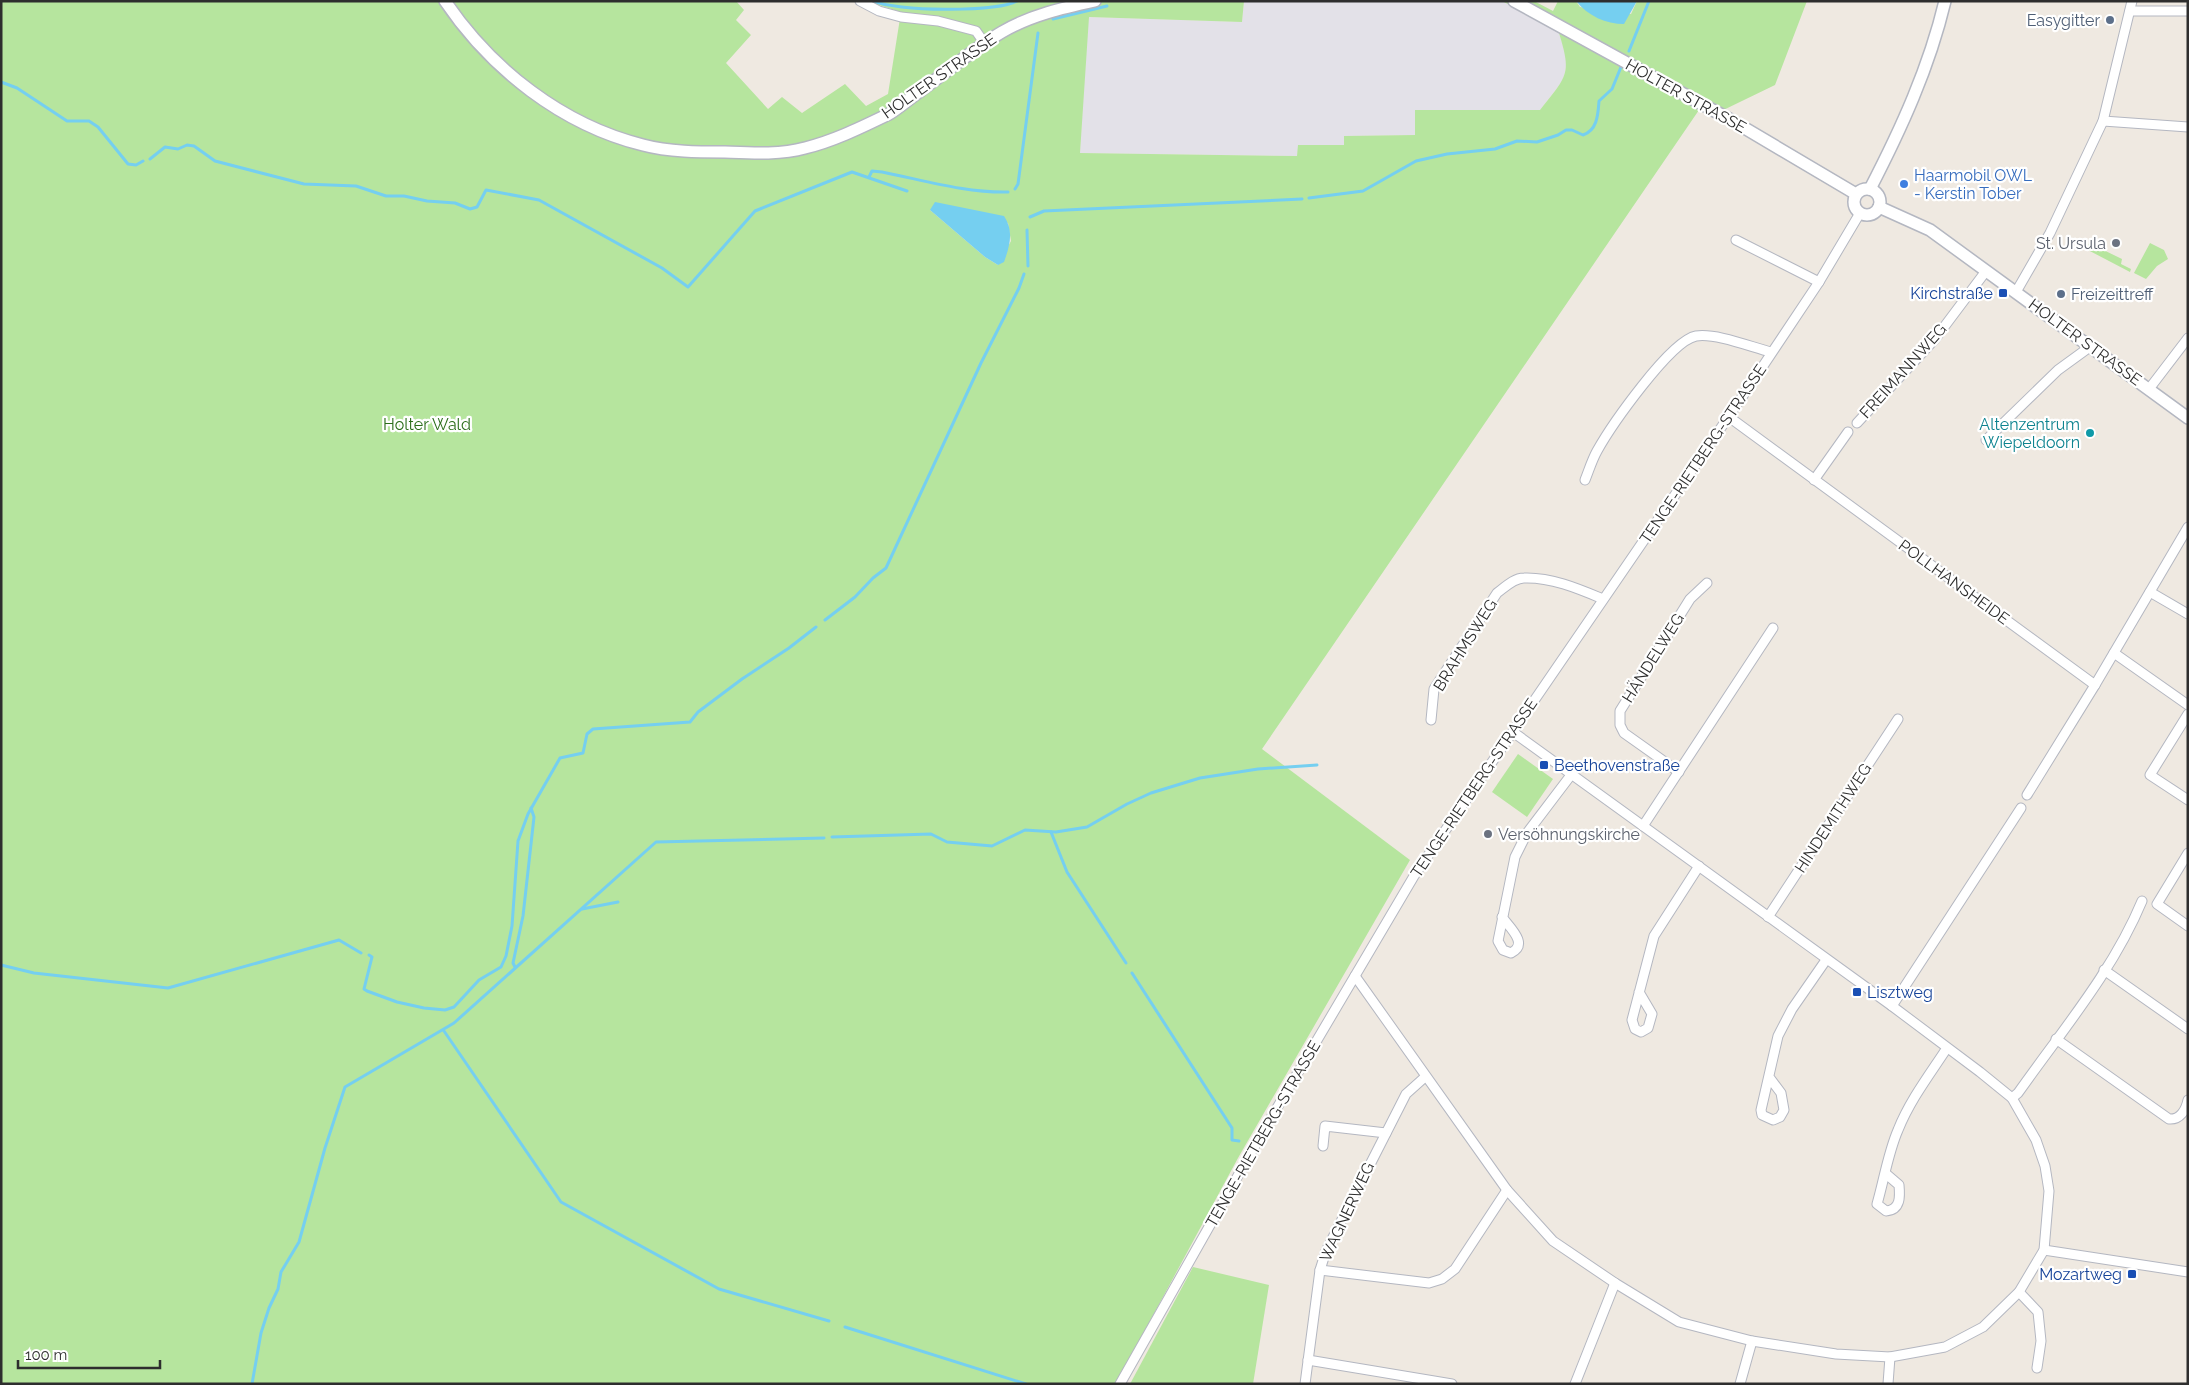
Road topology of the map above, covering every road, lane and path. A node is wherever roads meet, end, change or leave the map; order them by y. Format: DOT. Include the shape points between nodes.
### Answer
graph roads {
  1 [pos="445,1"];
  2 [pos="860,1"];
  3 [pos="1095,1"];
  4 [pos="1514,1"];
  5 [pos="1945,1"];
  6 [pos="2131,6"];
  7 [pos="2188,11"];
  8 [pos="985,44"];
  9 [pos="2103,121"];
  10 [pos="2188,127"];
  11 [pos="1870,189"];
  12 [pos="1856,194"];
  13 [pos="1879,208"];
  14 [pos="1860,213"];
  15 [pos="1736,240"];
  16 [pos="1986,271"];
  17 [pos="1819,282"];
  18 [pos="2016,292"];
  19 [pos="2188,338"];
  20 [pos="2091,346"];
  21 [pos="1771,352"];
  22 [pos="2149,389"];
  23 [pos="1729,417"];
  24 [pos="2188,418"];
  25 [pos="1857,423"];
  26 [pos="1848,432"];
  27 [pos="1986,440"];
  28 [pos="1585,480"];
  29 [pos="1814,480"];
  30 [pos="2188,527"];
  31 [pos="1707,583"];
  32 [pos="2150,592"];
  33 [pos="1603,599"];
  34 [pos="2188,614"];
  35 [pos="1773,628"];
  36 [pos="2114,653"];
  37 [pos="2095,685"];
  38 [pos="2188,704"];
  39 [pos="2188,714"];
  40 [pos="1898,719"];
  41 [pos="1431,720"];
  42 [pos="1513,732"];
  43 [pos="1679,772"];
  44 [pos="1571,775"];
  45 [pos="2026,795"];
  46 [pos="2188,800"];
  47 [pos="2021,808"];
  48 [pos="1643,826"];
  49 [pos="2188,853"];
  50 [pos="1699,866"];
  51 [pos="2142,901"];
  52 [pos="1768,916"];
  53 [pos="1502,917"];
  54 [pos="2188,926"];
  55 [pos="1826,960"];
  56 [pos="2104,970"];
  57 [pos="1355,976"];
  58 [pos="1640,992"];
  59 [pos="1892,1006"];
  60 [pos="2188,1029"];
  61 [pos="2056,1039"];
  62 [pos="1948,1048"];
  63 [pos="1425,1077"];
  64 [pos="1769,1077"];
  65 [pos="2012,1098"];
  66 [pos="2188,1100"];
  67 [pos="1386,1133"];
  68 [pos="1323,1146"];
  69 [pos="1885,1174"];
  70 [pos="1507,1190"];
  71 [pos="2044,1250"];
  72 [pos="1320,1270"];
  73 [pos="2188,1272"];
  74 [pos="1615,1283"];
  75 [pos="2019,1292"];
  76 [pos="1752,1341"];
  77 [pos="1890,1358"];
  78 [pos="1308,1360"];
  79 [pos="2037,1368"];
  80 [pos="1120,1384"];
  81 [pos="1305,1384"];
  82 [pos="1452,1384"];
  83 [pos="1575,1384"];
  84 [pos="1740,1384"];
  85 [pos="1888,1384"];
  1 -- 8 [label="street, HOLTER STRASSE" via="494,60 568,116 644,146 698,152 804,149 830,140 892,112"];
  2 -- 8 [label="street" via="887,13 976,31"];
  3 -- 8 [label="street, HOLTER STRASSE" via="1035,17"];
  4 -- 12 [label="street, HOLTER STRASSE" via="1731,120"];
  5 -- 11 [label="street" via="1931,53 1915,94"];
  6 -- 7 [label="street"];
  6 -- 9 [label="street"];
  9 -- 10 [label="street"];
  9 -- 18 [label="street" via="2056,221"];
  11 -- 12 [label="street"];
  11 -- 13 [label="street" via="1879,196"];
  12 -- 14 [label="street" via="1855,206"];
  13 -- 14 [label="street" via="1873,214"];
  13 -- 16 [label="street, HOLTER STRASSE" via="1930,230"];
  14 -- 17 [label="street, TENGE-RIETBERG-STRASSE"];
  15 -- 17 [label="street"];
  16 -- 18 [label="street, HOLTER STRASSE"];
  16 -- 25 [label="street, FREIMANNWEG" via="1935,338"];
  17 -- 21 [label="street, TENGE-RIETBERG-STRASSE"];
  18 -- 20 [label="street, HOLTER STRASSE"];
  19 -- 22 [label="street"];
  20 -- 22 [label="street, HOLTER STRASSE"];
  20 -- 27 [label="street" via="2058,370"];
  21 -- 23 [label="street, TENGE-RIETBERG-STRASSE"];
  21 -- 28 [label="street" via="1710,336 1688,339 1676,347 1631,401 1596,452"];
  22 -- 24 [label="street, HOLTER STRASSE"];
  23 -- 29 [label="street, POLLHANSHEIDE"];
  23 -- 33 [label="street, TENGE-RIETBERG-STRASSE"];
  26 -- 29 [label="street"];
  29 -- 37 [label="street, POLLHANSHEIDE"];
  30 -- 32 [label="street"];
  31 -- 43 [label="street, HÄNDELWEG" via="1690,599 1620,712 1624,733"];
  32 -- 34 [label="street"];
  32 -- 36 [label="street"];
  33 -- 41 [label="street, BRAHMSWEG" via="1566,585 1523,578 1510,582 1497,593 1434,689"];
  33 -- 42 [label="street, TENGE-RIETBERG-STRASSE"];
  35 -- 43 [label="street"];
  36 -- 37 [label="street"];
  36 -- 38 [label="street"];
  37 -- 45 [label="street"];
  39 -- 46 [label="street" via="2150,776"];
  40 -- 52 [label="street, HINDEMITHWEG"];
  42 -- 44 [label="street"];
  42 -- 57 [label="street, TENGE-RIETBERG-STRASSE" via="1414,876"];
  43 -- 48 [label="street"];
  44 -- 48 [label="street"];
  44 -- 53 [label="street" via="1527,833 1515,857"];
  47 -- 59 [label="street"];
  48 -- 50 [label="street"];
  49 -- 54 [label="street" via="2157,904"];
  50 -- 52 [label="street"];
  50 -- 58 [label="street" via="1654,936"];
  51 -- 56 [label="street" via="2131,927"];
  52 -- 55 [label="street"];
  55 -- 59 [label="street"];
  55 -- 64 [label="street" via="1792,1009 1778,1036"];
  56 -- 60 [label="street"];
  56 -- 61 [label="street"];
  57 -- 63 [label="street"];
  57 -- 80 [label="street, TENGE-RIETBERG-STRASSE"];
  59 -- 62 [label="street"];
  61 -- 65 [label="street"];
  61 -- 66 [label="street" via="2169,1119 2180,1116 2187,1108"];
  62 -- 65 [label="street"];
  62 -- 69 [label="street" via="1911,1102 1897,1131"];
  63 -- 67 [label="street, WAGNERWEG" via="1406,1094"];
  63 -- 70 [label="street"];
  65 -- 71 [label="street" via="2033,1134 2045,1166 2049,1191"];
  67 -- 68 [label="street" via="1325,1126"];
  67 -- 72 [label="street, WAGNERWEG" via="1326,1251"];
  70 -- 72 [label="street" via="1455,1269 1442,1279 1429,1284"];
  70 -- 74 [label="street" via="1554,1241"];
  71 -- 73 [label="street"];
  71 -- 75 [label="street"];
  72 -- 78 [label="street, WAGNERWEG"];
  74 -- 76 [label="street" via="1679,1322"];
  74 -- 83 [label="street"];
  75 -- 77 [label="street" via="1983,1327 1945,1347"];
  75 -- 79 [label="street" via="2038,1312 2041,1341"];
  76 -- 77 [label="street" via="1836,1354"];
  76 -- 84 [label="street"];
  77 -- 85 [label="street"];
  78 -- 81 [label="street, WAGNERWEG"];
  78 -- 82 [label="street"];
}
